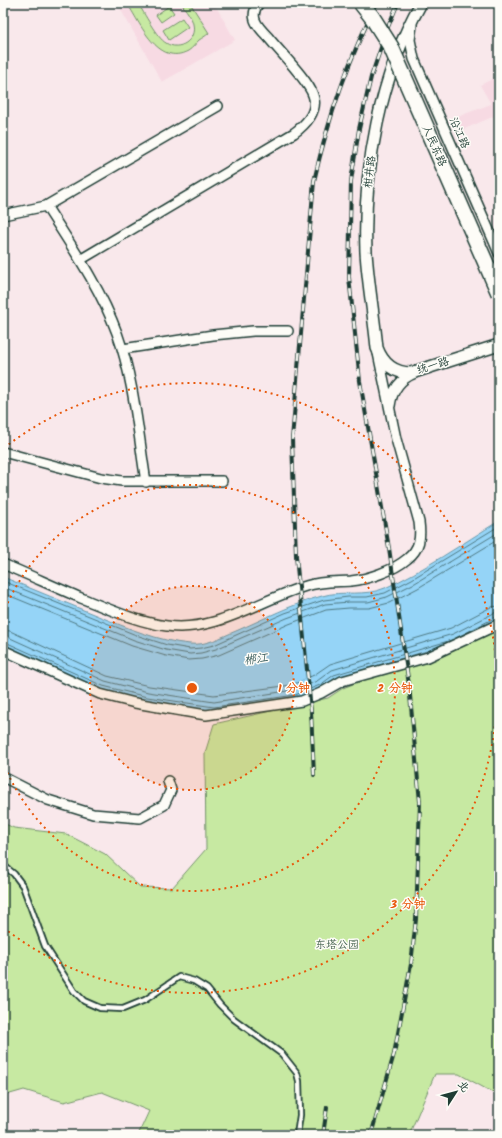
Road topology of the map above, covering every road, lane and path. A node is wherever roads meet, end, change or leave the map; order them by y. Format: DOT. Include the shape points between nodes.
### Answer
graph roads {
  1 [pos="259,3"];
  2 [pos="361,3"];
  3 [pos="372,3"];
  4 [pos="421,3"];
  5 [pos="413,20"];
  6 [pos="414,59"];
  7 [pos="389,80"];
  8 [pos="218,106"];
  9 [pos="46,206"];
  10 [pos="3,215"];
  11 [pos="499,253"];
  12 [pos="80,260"];
  13 [pos="499,272"];
  14 [pos="499,293"];
  15 [pos="288,331"];
  16 [pos="499,345"];
  17 [pos="377,348"];
  18 [pos="122,349"];
  19 [pos="417,372"];
  20 [pos="391,415"];
  21 [pos="3,452"];
  22 [pos="222,481"];
  23 [pos="146,482"];
  24 [pos="3,564"];
  25 [pos="499,624"];
  26 [pos="3,650"];
  27 [pos="3,777"];
  28 [pos="168,781"];
  29 [pos="3,865"];
  30 [pos="297,1135"];
  1 -- 12 [label="street" via="254,13 255,20 305,81 314,96 308,121 294,133"];
  2 -- 14 [label="main road, 人民东路, bridge" via="391,47"];
  3 -- 13 [label="main road, 人民东路" via="390,28 404,55"];
  4 -- 5 [label="street, 柑井路"];
  5 -- 6 [label="street, 沿江路" via="410,40"];
  5 -- 7 [label="street, 柑井路"];
  6 -- 7 [label="street" via="399,67"];
  6 -- 11 [label="street, 沿江路"];
  7 -- 17 [label="street, 柑井路" via="373,144 366,210 366,254"];
  8 -- 9 [label="street"];
  9 -- 10 [label="street"];
  9 -- 12 [label="street"];
  12 -- 18 [label="street" via="103,299"];
  15 -- 18 [label="street" via="213,335"];
  16 -- 19 [label="street, 统一路"];
  17 -- 19 [label="street, 统一路" via="382,359 390,367 400,372"];
  17 -- 20 [label="street"];
  18 -- 23 [label="street" via="129,373"];
  19 -- 20 [label="street" via="405,378 396,388 390,404"];
  20 -- 24 [label="street" via="421,534 414,553 407,559 367,579 307,585 215,621 193,626 168,626 129,617"];
  21 -- 23 [label="street" via="101,478"];
  22 -- 23 [label="street"];
  25 -- 26 [label="street" via="428,657 342,681 302,701 206,715 135,704 100,694"];
  27 -- 28 [label="street" via="48,800 93,814 140,818 164,805 171,790"];
  29 -- 30 [label="lane" via="23,886 45,946 74,991 84,1001 100,1008 123,1009 145,1000 180,977 194,981 207,989 234,1019 282,1054 297,1073 299,1081 300,1115"];
}
